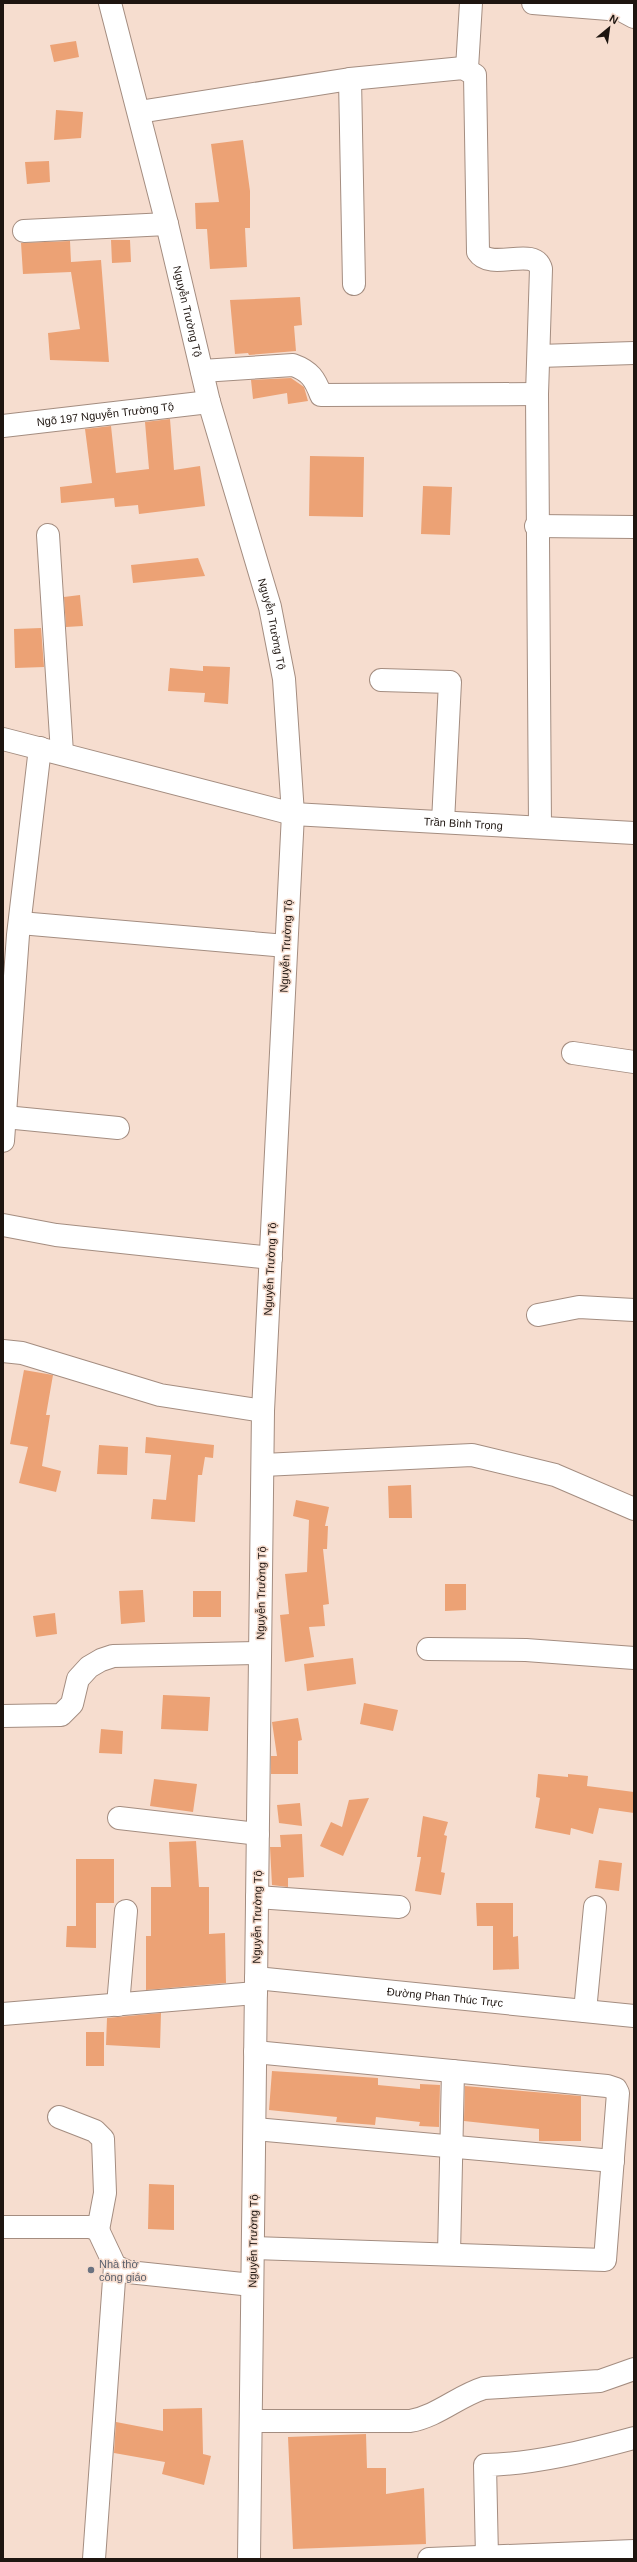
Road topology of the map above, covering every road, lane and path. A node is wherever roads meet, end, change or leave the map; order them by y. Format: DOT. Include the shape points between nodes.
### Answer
graph roads {
  1 [pos="110,3"];
  2 [pos="471,3"];
  3 [pos="533,3"];
  4 [pos="634,17"];
  5 [pos="467,68"];
  6 [pos="350,79"];
  7 [pos="139,112"];
  8 [pos="167,224"];
  9 [pos="24,231"];
  10 [pos="354,284"];
  11 [pos="634,353"];
  12 [pos="539,356"];
  13 [pos="202,371"];
  14 [pos="537,394"];
  15 [pos="209,402"];
  16 [pos="3,426"];
  17 [pos="536,526"];
  18 [pos="634,527"];
  19 [pos="48,535"];
  20 [pos="381,680"];
  21 [pos="3,739"];
  22 [pos="40,748"];
  23 [pos="62,753"];
  24 [pos="293,814"];
  25 [pos="443,822"];
  26 [pos="540,828"];
  27 [pos="634,832"];
  28 [pos="14,930"];
  29 [pos="286,946"];
  30 [pos="573,1053"];
  31 [pos="634,1062"];
  32 [pos="5,1117"];
  33 [pos="118,1128"];
  34 [pos="3,1141"];
  35 [pos="3,1225"];
  36 [pos="271,1258"];
  37 [pos="634,1310"];
  38 [pos="538,1315"];
  39 [pos="3,1351"];
  40 [pos="264,1411"];
  41 [pos="263,1465"];
  42 [pos="634,1509"];
  43 [pos="428,1649"];
  44 [pos="260,1653"];
  45 [pos="634,1658"];
  46 [pos="3,1716"];
  47 [pos="119,1818"];
  48 [pos="258,1834"];
  49 [pos="257,1897"];
  50 [pos="399,1907"];
  51 [pos="595,1908"];
  52 [pos="126,1911"];
  53 [pos="256,1986"];
  54 [pos="118,2005"];
  55 [pos="585,2011"];
  56 [pos="3,2014"];
  57 [pos="634,2016"];
  58 [pos="255,2052"];
  59 [pos="453,2071"];
  60 [pos="59,2117"];
  61 [pos="254,2129"];
  62 [pos="450,2146"];
  63 [pos="613,2161"];
  64 [pos="3,2226"];
  65 [pos="98,2230"];
  66 [pos="253,2248"];
  67 [pos="449,2254"];
  68 [pos="115,2266"];
  69 [pos="252,2285"];
  70 [pos="634,2369"];
  71 [pos="250,2421"];
  72 [pos="634,2438"];
  73 [pos="634,2552"];
  74 [pos="487,2557"];
  75 [pos="94,2559"];
  76 [pos="249,2559"];
  77 [pos="428,2559"];
  78 [pos="452,2559"];
  1 -- 7 [label="street, Nguyễn Trường Tộ"];
  2 -- 5 [label="street"];
  3 -- 4 [label="street" via="621,10"];
  5 -- 6 [label="street"];
  5 -- 12 [label="street" via="476,78 477,248 480,255 487,259 527,258 540,265"];
  6 -- 7 [label="street"];
  6 -- 10 [label="street"];
  7 -- 8 [label="street, Nguyễn Trường Tộ"];
  8 -- 9 [label="street"];
  8 -- 13 [label="street, Nguyễn Trường Tộ"];
  11 -- 12 [label="street"];
  12 -- 14 [label="street"];
  13 -- 14 [label="street" via="293,365 306,370 316,380 320,395"];
  13 -- 15 [label="street, Nguyễn Trường Tộ"];
  14 -- 17 [label="street"];
  15 -- 16 [label="street, Ngõ 197 Nguyễn Trường Tộ"];
  15 -- 24 [label="street, Nguyễn Trường Tộ" via="270,607 284,679"];
  17 -- 18 [label="street"];
  17 -- 26 [label="street"];
  19 -- 23 [label="street"];
  20 -- 25 [label="street" via="450,682"];
  21 -- 22 [label="street, Trần Bình Trọng"];
  22 -- 23 [label="street, Trần Bình Trọng"];
  22 -- 28 [label="street"];
  23 -- 24 [label="street, Trần Bình Trọng"];
  24 -- 25 [label="street, Trần Bình Trọng"];
  24 -- 29 [label="street, Nguyễn Trường Tộ"];
  25 -- 26 [label="street, Trần Bình Trọng"];
  26 -- 27 [label="street, Trần Bình Trọng"];
  28 -- 29 [label="street"];
  28 -- 32 [label="street"];
  29 -- 36 [label="street, Nguyễn Trường Tộ"];
  30 -- 31 [label="street"];
  32 -- 33 [label="street"];
  32 -- 34 [label="street"];
  35 -- 36 [label="street" via="56,1235"];
  36 -- 40 [label="street, Nguyễn Trường Tộ"];
  37 -- 38 [label="street" via="579,1307"];
  39 -- 40 [label="street" via="22,1353 160,1395"];
  40 -- 41 [label="street, Nguyễn Trường Tộ"];
  41 -- 42 [label="street" via="472,1455 555,1475"];
  41 -- 44 [label="street, Nguyễn Trường Tộ"];
  43 -- 45 [label="street" via="526,1650"];
  44 -- 46 [label="street" via="113,1656 89,1667 78,1679 72,1704 61,1715"];
  44 -- 48 [label="street, Nguyễn Trường Tộ"];
  47 -- 48 [label="street"];
  48 -- 49 [label="street, Nguyễn Trường Tộ"];
  49 -- 50 [label="street"];
  49 -- 53 [label="street, Nguyễn Trường Tộ"];
  51 -- 55 [label="street"];
  52 -- 54 [label="street"];
  53 -- 54 [label="street, Đường Phan Thúc Trực"];
  53 -- 55 [label="street, Đường Phan Thúc Trực"];
  53 -- 58 [label="street, Nguyễn Trường Tộ"];
  54 -- 56 [label="street, Đường Phan Thúc Trực"];
  55 -- 57 [label="street, Đường Phan Thúc Trực"];
  58 -- 59 [label="street"];
  58 -- 61 [label="street, Nguyễn Trường Tộ"];
  59 -- 62 [label="street"];
  59 -- 63 [label="street" via="612,2087 618,2093"];
  60 -- 65 [label="street" via="95,2131 103,2139 105,2193"];
  61 -- 62 [label="street"];
  61 -- 66 [label="street, Nguyễn Trường Tộ"];
  62 -- 63 [label="street"];
  62 -- 67 [label="street"];
  63 -- 67 [label="street" via="605,2260"];
  64 -- 65 [label="street" via="82,2226"];
  65 -- 68 [label="street"];
  66 -- 67 [label="street"];
  66 -- 69 [label="street, Nguyễn Trường Tộ"];
  68 -- 69 [label="street" via="136,2274"];
  68 -- 75 [label="street"];
  69 -- 71 [label="street, Nguyễn Trường Tộ"];
  70 -- 71 [label="street" via="600,2381 484,2388 470,2392 424,2419 410,2421"];
  71 -- 76 [label="street, Nguyễn Trường Tộ"];
  72 -- 74 [label="street" via="591,2450 485,2465"];
  73 -- 74 [label="street"];
  74 -- 78 [label="street"];
  77 -- 78 [label="street"];
}
